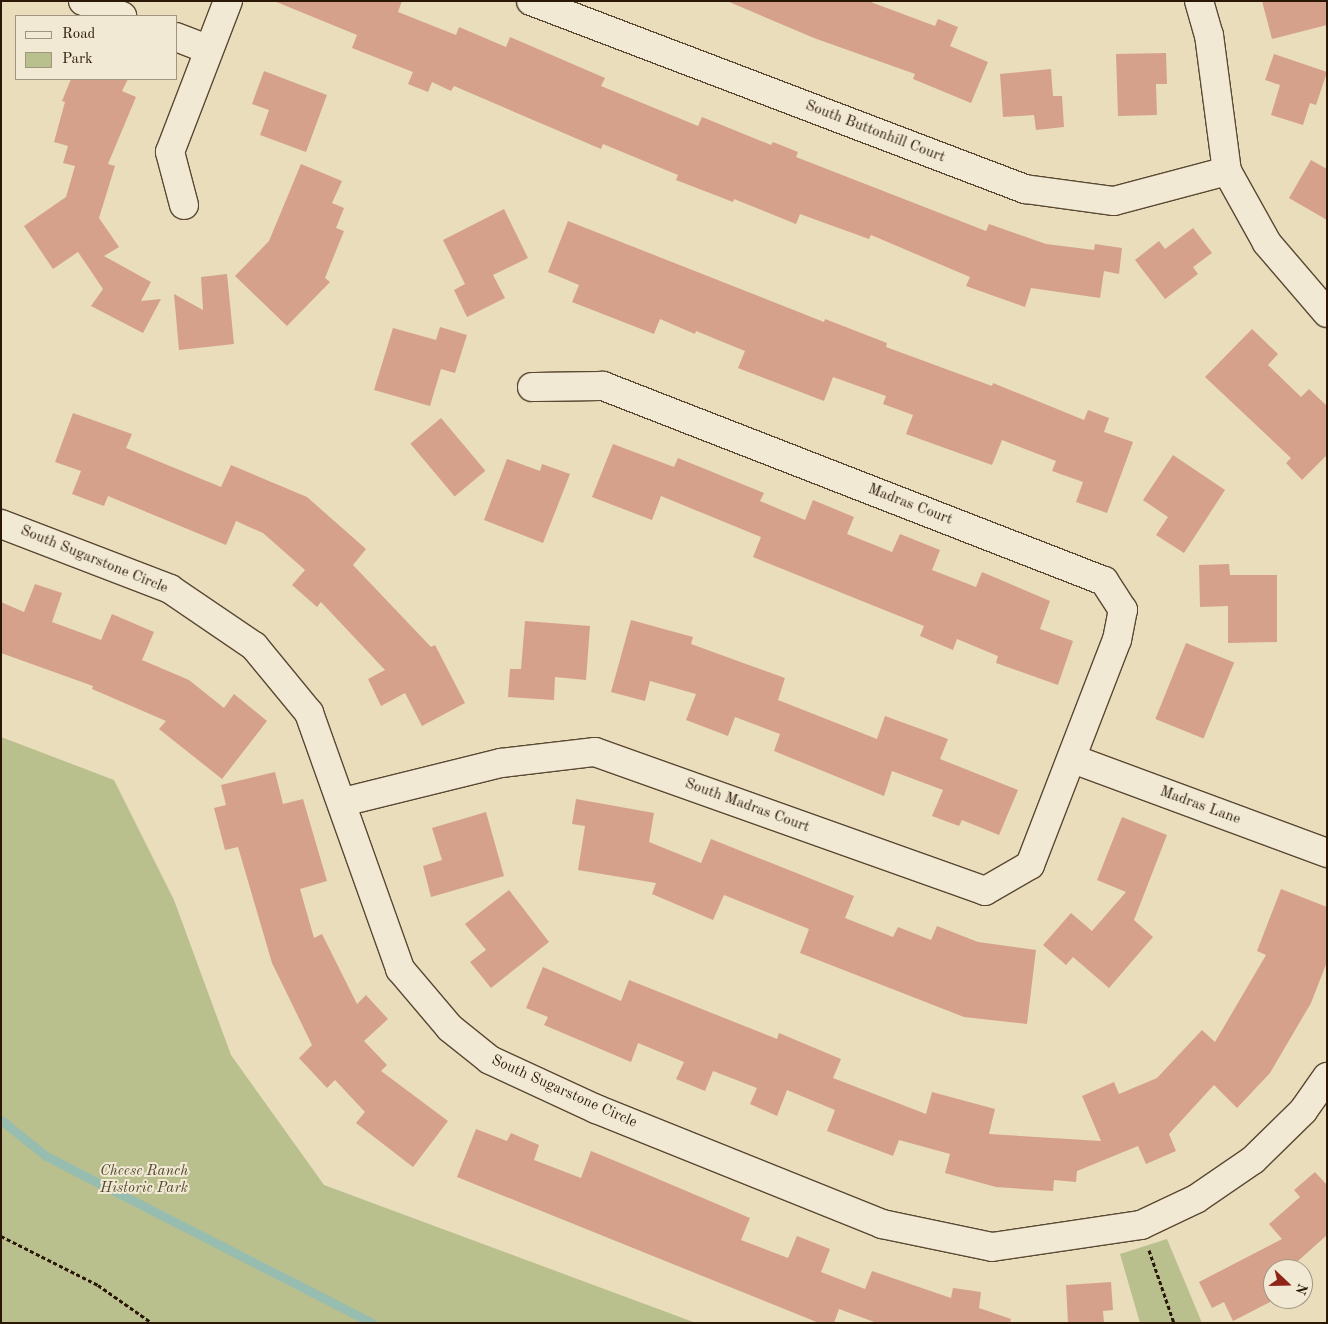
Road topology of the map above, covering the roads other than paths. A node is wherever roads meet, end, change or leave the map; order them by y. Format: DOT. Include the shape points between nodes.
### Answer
graph roads {
  1 [pos="83,1"];
  2 [pos="228,1"];
  3 [pos="531,1"];
  4 [pos="1199,1"];
  5 [pos="119,15"];
  6 [pos="178,38"];
  7 [pos="207,49"];
  8 [pos="1227,171"];
  9 [pos="184,205"];
  10 [pos="1327,314"];
  11 [pos="532,387"];
  12 [pos="1,524"];
  13 [pos="1074,759"];
  14 [pos="343,802"];
  15 [pos="1327,853"];
  16 [pos="1327,1076"];
  1 -- 5 [label="street"];
  2 -- 7 [label="street"];
  3 -- 8 [label="street, South Buttonhill Court" via="1024,189 1114,201"];
  4 -- 8 [label="street" via="1209,35"];
  6 -- 7 [label="street"];
  7 -- 9 [label="street" via="170,152"];
  8 -- 10 [label="street" via="1267,243"];
  11 -- 13 [label="street, Madras Court" via="603,386 1104,581 1123,610 1117,640"];
  12 -- 14 [label="street, South Sugarstone Circle" via="170,589 254,646 309,713"];
  13 -- 14 [label="street, South Madras Court" via="1030,865 985,891 595,752 501,763"];
  13 -- 15 [label="street, Madras Lane"];
  14 -- 16 [label="street, South Sugarstone Circle" via="400,969 450,1028 490,1060 596,1109 882,1224 992,1247 1141,1225 1196,1199 1253,1160 1303,1111"];
}
